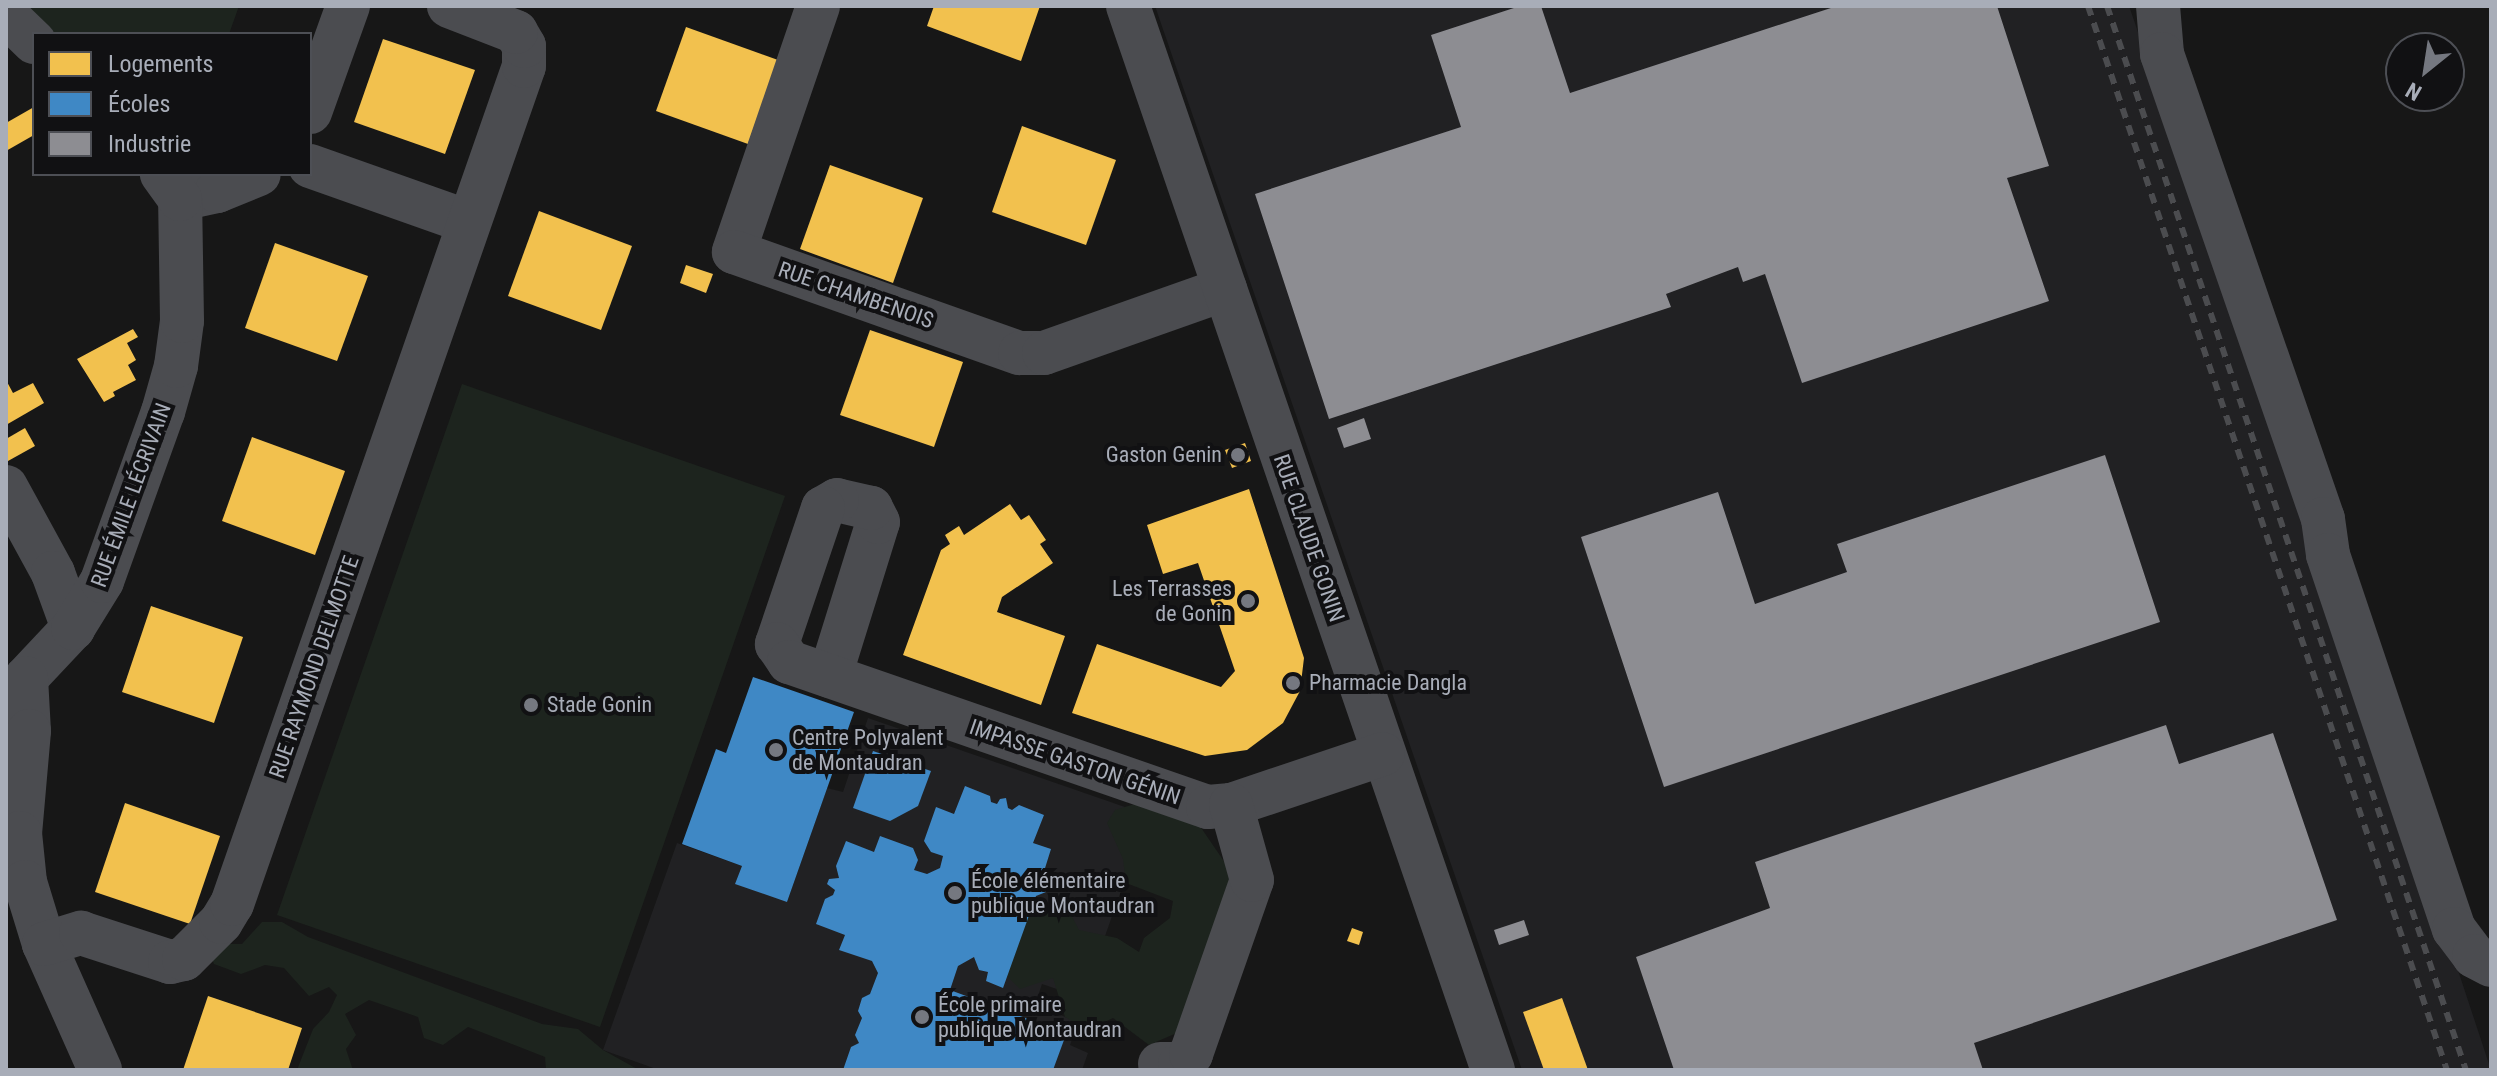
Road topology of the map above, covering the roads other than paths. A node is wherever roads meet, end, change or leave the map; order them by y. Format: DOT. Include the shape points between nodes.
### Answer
graph roads {
  1 [pos="348,6"];
  2 [pos="449,6"];
  3 [pos="818,6"];
  4 [pos="1128,6"];
  5 [pos="2158,6"];
  6 [pos="6,15"];
  7 [pos="32,40"];
  8 [pos="312,106"];
  9 [pos="312,167"];
  10 [pos="254,176"];
  11 [pos="171,186"];
  12 [pos="468,222"];
  13 [pos="1225,289"];
  14 [pos="6,487"];
  15 [pos="73,628"];
  16 [pos="16,674"];
  17 [pos="830,676"];
  18 [pos="1388,769"];
  19 [pos="1231,805"];
  20 [pos="44,944"];
  21 [pos="2491,965"];
  22 [pos="1160,1064"];
  23 [pos="100,1070"];
  24 [pos="1493,1070"];
  1 -- 8 [label="street"];
  2 -- 12 [label="street, RUE RAYMOND DELMOTTE" via="504,24 524,46 524,66"];
  3 -- 13 [label="street, RUE CHAMBENOIS" via="734,252 1020,353 1044,353"];
  4 -- 13 [label="street, RUE CLAUDE GONIN"];
  5 -- 21 [label="street" via="2162,54 2323,519 2328,555 2454,929 2474,956"];
  6 -- 7 [label="street"];
  9 -- 12 [label="street"];
  10 -- 11 [label="street" via="217,191"];
  11 -- 15 [label="street, RUE ÉMILE LÉCRIVAIN" via="182,321 176,366 102,581"];
  12 -- 20 [label="street, RUE RAYMOND DELMOTTE" via="232,904 184,959 170,962 81,933"];
  13 -- 18 [label="street, RUE CLAUDE GONIN"];
  14 -- 15 [label="street" via="53,573"];
  15 -- 16 [label="street, RUE ÉMILE LÉCRIVAIN"];
  16 -- 20 [label="street, RUE ÉMILE LÉCRIVAIN" via="29,731 20,833 25,882"];
  17 -- 19 [label="street, IMPASSE GASTON GÉNIN" via="1170,797 1208,807"];
  18 -- 19 [label="street, IMPASSE GASTON GÉNIN"];
  18 -- 24 [label="street, RUE CLAUDE GONIN"];
  19 -- 22 [label="street" via="1252,880 1191,1054 1180,1064"];
  20 -- 23 [label="street, RUE ÉMILE LÉCRIVAIN"];
}
